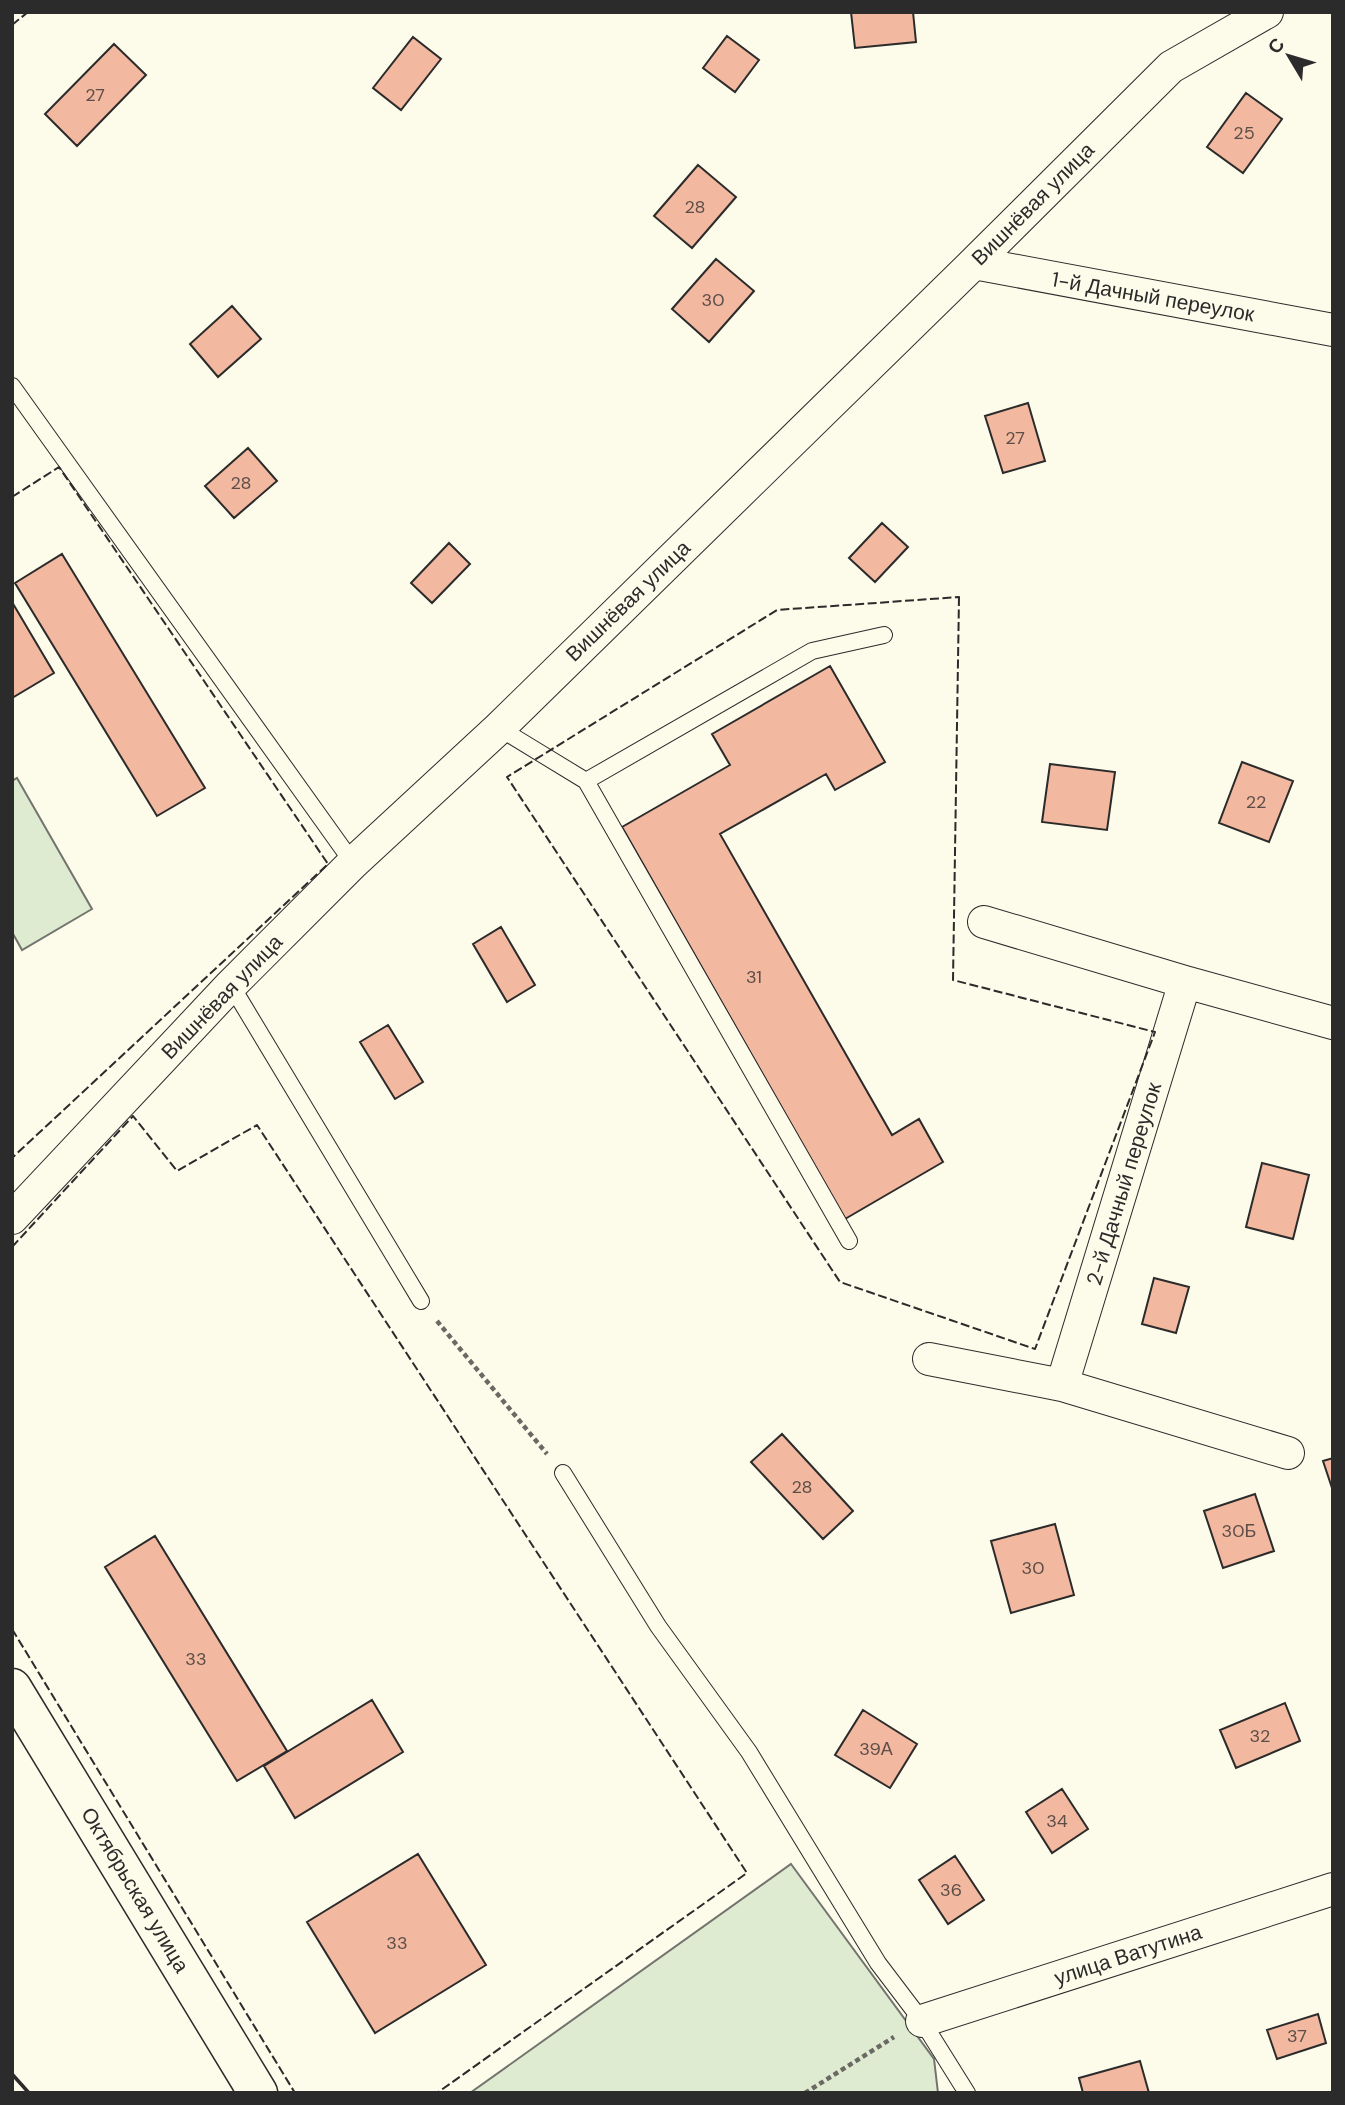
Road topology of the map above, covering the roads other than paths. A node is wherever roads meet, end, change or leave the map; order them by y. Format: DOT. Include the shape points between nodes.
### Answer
graph roads {
  1 [pos="1267,12"];
  2 [pos="974,263"];
  3 [pos="1333,330"];
  4 [pos="12,386"];
  5 [pos="884,635"];
  6 [pos="499,728"];
  7 [pos="586,781"];
  8 [pos="352,863"];
  9 [pos="984,922"];
  10 [pos="1185,982"];
  11 [pos="231,985"];
  12 [pos="1333,1023"];
  13 [pos="12,1218"];
  14 [pos="849,1241"];
  15 [pos="421,1301"];
  16 [pos="929,1359"];
  17 [pos="1062,1385"];
  18 [pos="1288,1453"];
  19 [pos="563,1473"];
  20 [pos="12,1688"];
  21 [pos="1333,1889"];
  22 [pos="922,2021"];
  23 [pos="258,2093"];
  24 [pos="967,2093"];
  1 -- 2 [label="street, Вишнёвая улица" via="1171,67"];
  2 -- 3 [label="street, 1-й Дачный переулок"];
  2 -- 6 [label="street, Вишнёвая улица"];
  4 -- 8 [label="lane"];
  5 -- 7 [label="lane" via="812,651"];
  6 -- 7 [label="lane"];
  6 -- 8 [label="street, Вишнёвая улица"];
  7 -- 14 [label="lane"];
  8 -- 11 [label="street, Вишнёвая улица"];
  9 -- 10 [label="street"];
  10 -- 12 [label="street"];
  10 -- 17 [label="street, 2-й Дачный переулок"];
  11 -- 13 [label="street, Вишнёвая улица"];
  11 -- 15 [label="lane"];
  16 -- 17 [label="street"];
  17 -- 18 [label="street"];
  19 -- 22 [label="lane" via="658,1626 749,1752 878,1963"];
  20 -- 23 [label="street, Октябрьская улица"];
  21 -- 22 [label="street, улица Ватутина"];
  22 -- 24 [label="lane"];
}
